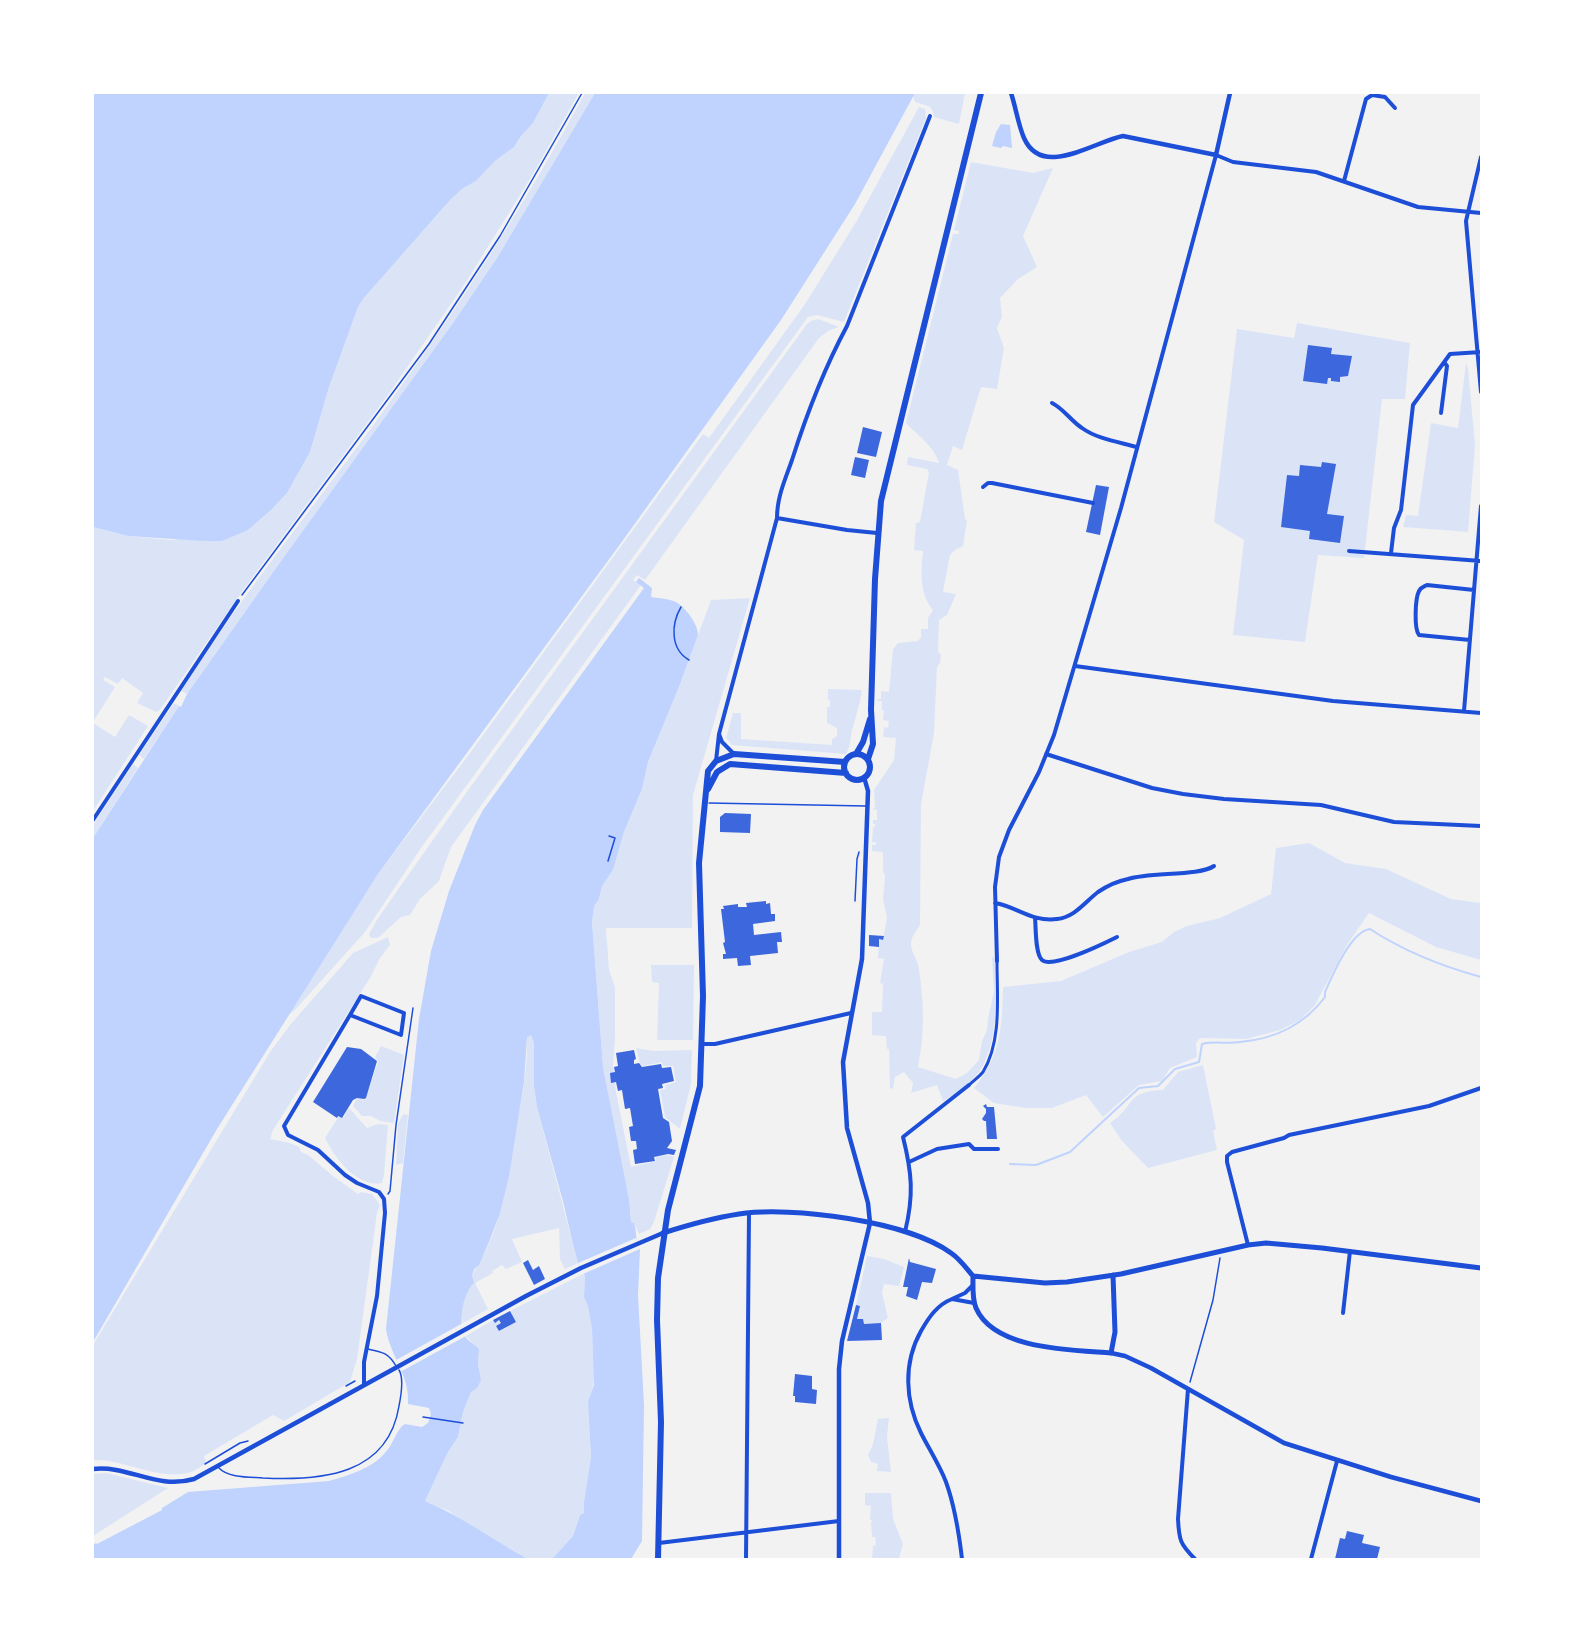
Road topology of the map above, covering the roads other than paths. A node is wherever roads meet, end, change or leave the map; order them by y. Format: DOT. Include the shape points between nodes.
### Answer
graph roads {
  1 [pos="981,93"];
  2 [pos="1011,93"];
  3 [pos="1230,93"];
  4 [pos="1395,108"];
  5 [pos="930,116"];
  6 [pos="1216,155"];
  7 [pos="1481,157"];
  8 [pos="1344,181"];
  9 [pos="1467,212"];
  10 [pos="1481,213"];
  11 [pos="1479,353"];
  12 [pos="1444,362"];
  13 [pos="1481,392"];
  14 [pos="1052,403"];
  15 [pos="1441,413"];
  16 [pos="1137,447"];
  17 [pos="982,487"];
  18 [pos="1093,503"];
  19 [pos="1481,506"];
  20 [pos="777,518"];
  21 [pos="1480,527"];
  22 [pos="877,533"];
  23 [pos="1349,550"];
  24 [pos="1391,553"];
  25 [pos="1479,561"];
  26 [pos="1474,590"];
  27 [pos="238,601"];
  28 [pos="1470,640"];
  29 [pos="1075,666"];
  30 [pos="1464,711"];
  31 [pos="871,713"];
  32 [pos="1481,713"];
  33 [pos="719,734"];
  34 [pos="734,754"];
  35 [pos="856,754"];
  36 [pos="1046,754"];
  37 [pos="868,759"];
  38 [pos="716,761"];
  39 [pos="845,762"];
  40 [pos="846,773"];
  41 [pos="864,777"];
  42 [pos="705,799"];
  43 [pos="867,806"];
  44 [pos="93,820"];
  45 [pos="1481,826"];
  46 [pos="1214,866"];
  47 [pos="995,903"];
  48 [pos="1035,918"];
  49 [pos="1118,937"];
  50 [pos="997,961"];
  51 [pos="851,1013"];
  52 [pos="350,1015"];
  53 [pos="703,1044"];
  54 [pos="969,1086"];
  55 [pos="1481,1088"];
  56 [pos="998,1149"];
  57 [pos="909,1162"];
  58 [pos="749,1213"];
  59 [pos="870,1222"];
  60 [pos="905,1232"];
  61 [pos="663,1233"];
  62 [pos="1248,1245"];
  63 [pos="1350,1251"];
  64 [pos="1481,1268"];
  65 [pos="1113,1275"];
  66 [pos="973,1276"];
  67 [pos="973,1286"];
  68 [pos="952,1299"];
  69 [pos="974,1303"];
  70 [pos="1343,1313"];
  71 [pos="367,1349"];
  72 [pos="1111,1353"];
  73 [pos="364,1385"];
  74 [pos="1188,1389"];
  75 [pos="1337,1461"];
  76 [pos="218,1468"];
  77 [pos="93,1469"];
  78 [pos="1481,1501"];
  79 [pos="839,1521"];
  80 [pos="745,1534"];
  81 [pos="658,1543"];
  82 [pos="658,1559"];
  83 [pos="746,1559"];
  84 [pos="839,1559"];
  85 [pos="962,1559"];
  86 [pos="1195,1559"];
  87 [pos="1311,1559"];
  1 -- 22 [label="main road" via="887,477"];
  2 -- 6 [label="street" via="1026,143 1046,158 1063,157 1124,136"];
  3 -- 6 [label="street"];
  4 -- 8 [label="street" via="1385,97 1372,95 1366,99"];
  5 -- 20 [label="street" via="810,410 777,503"];
  6 -- 8 [label="street" via="1233,162 1310,171"];
  6 -- 16 [label="street"];
  7 -- 9 [label="street"];
  8 -- 9 [label="street" via="1418,207"];
  9 -- 10 [label="street"];
  9 -- 11 [label="street"];
  11 -- 12 [label="street" via="1454,352"];
  11 -- 13 [label="street"];
  12 -- 15 [label="street" via="1447,366"];
  12 -- 24 [label="street" via="1413,405 1401,510"];
  14 -- 16 [label="street" via="1089,432"];
  16 -- 29 [label="street"];
  17 -- 18 [label="street" via="992,483"];
  19 -- 21 [label="street"];
  20 -- 22 [label="street"];
  20 -- 33 [label="street"];
  21 -- 25 [label="street"];
  22 -- 31 [label="main road"];
  23 -- 24 [label="street"];
  24 -- 25 [label="street"];
  25 -- 26 [label="street"];
  26 -- 28 [label="street"];
  26 -- 28 [label="street" via="1427,585 1422,588 1418,592 1415,627 1419,635"];
  27 -- 44 [label="street"];
  28 -- 30 [label="street"];
  29 -- 30 [label="street" via="1333,701"];
  29 -- 36 [label="street"];
  30 -- 32 [label="street"];
  31 -- 35 [label="main road"];
  31 -- 37 [label="main road" via="873,744"];
  33 -- 34 [label="street"];
  33 -- 38 [label="street"];
  34 -- 38 [label="main road"];
  34 -- 39 [label="main road"];
  35 -- 37 [label="main road"];
  35 -- 39 [label="main road"];
  36 -- 45 [label="street" via="1168,791 1321,805 1394,822"];
  36 -- 47 [label="street" via="1004,841 996,873"];
  37 -- 41 [label="main road" via="870,770"];
  38 -- 42 [label="main road" via="708,771"];
  39 -- 40 [label="main road"];
  40 -- 41 [label="main road" via="853,779"];
  40 -- 42 [label="main road" via="729,764 713,777"];
  41 -- 43 [label="street"];
  42 -- 43 [label="lane" via="716,803"];
  42 -- 53 [label="main road" via="699,863"];
  43 -- 51 [label="street" via="862,959"];
  46 -- 48 [label="street" via="1129,878 1103,889 1070,916 1056,920"];
  47 -- 48 [label="street"];
  47 -- 50 [label="street"];
  48 -- 49 [label="street" via="1038,951 1044,962 1055,962"];
  50 -- 54 [label="street" via="998,1019 994,1038 982,1074"];
  51 -- 53 [label="street"];
  51 -- 59 [label="street" via="843,1062 847,1128"];
  52 -- 52 [label="street" via="370,1023 401,1035 404,1013 361,996"];
  52 -- 71 [label="street" via="284,1126 288,1135 318,1150 345,1175 384,1199 377,1296"];
  53 -- 61 [label="main road" via="698,1097"];
  54 -- 57 [label="street" via="906,1132 903,1137"];
  55 -- 62 [label="street" via="1429,1106 1301,1132 1232,1152 1227,1156"];
  56 -- 57 [label="street" via="974,1149 969,1144 937,1149"];
  57 -- 60 [label="street" via="912,1180"];
  58 -- 59 [label="main road" via="834,1216"];
  58 -- 61 [label="main road"];
  58 -- 80 [label="street"];
  59 -- 60 [label="main road"];
  59 -- 79 [label="street" via="842,1341 838,1390"];
  60 -- 66 [label="main road" via="950,1252"];
  61 -- 73 [label="street" via="581,1268"];
  61 -- 81 [label="main road" via="656,1300 661,1422"];
  62 -- 63 [label="main road" via="1266,1243"];
  62 -- 65 [label="main road"];
  63 -- 64 [label="main road"];
  63 -- 70 [label="street"];
  65 -- 66 [label="main road" via="1045,1283"];
  65 -- 72 [label="main road" via="1115,1332"];
  66 -- 67 [label="main road"];
  67 -- 68 [label="street"];
  67 -- 69 [label="main road"];
  68 -- 69 [label="street"];
  68 -- 85 [label="street" via="935,1311 918,1337 909,1365 908,1386 919,1430 945,1480"];
  69 -- 72 [label="main road" via="986,1323 1014,1338 1056,1348"];
  71 -- 73 [label="street"];
  71 -- 76 [label="lane" via="392,1357 402,1374 394,1425 377,1453 356,1466 318,1477 254,1477"];
  72 -- 74 [label="street" via="1135,1360"];
  73 -- 76 [label="street"];
  74 -- 75 [label="street" via="1284,1443"];
  74 -- 86 [label="street" via="1178,1529 1182,1546"];
  75 -- 78 [label="street"];
  75 -- 87 [label="street"];
  76 -- 77 [label="street" via="194,1479 169,1483"];
  79 -- 80 [label="street"];
  79 -- 84 [label="street"];
  80 -- 81 [label="street"];
  80 -- 83 [label="street"];
  81 -- 82 [label="main road"];
}
